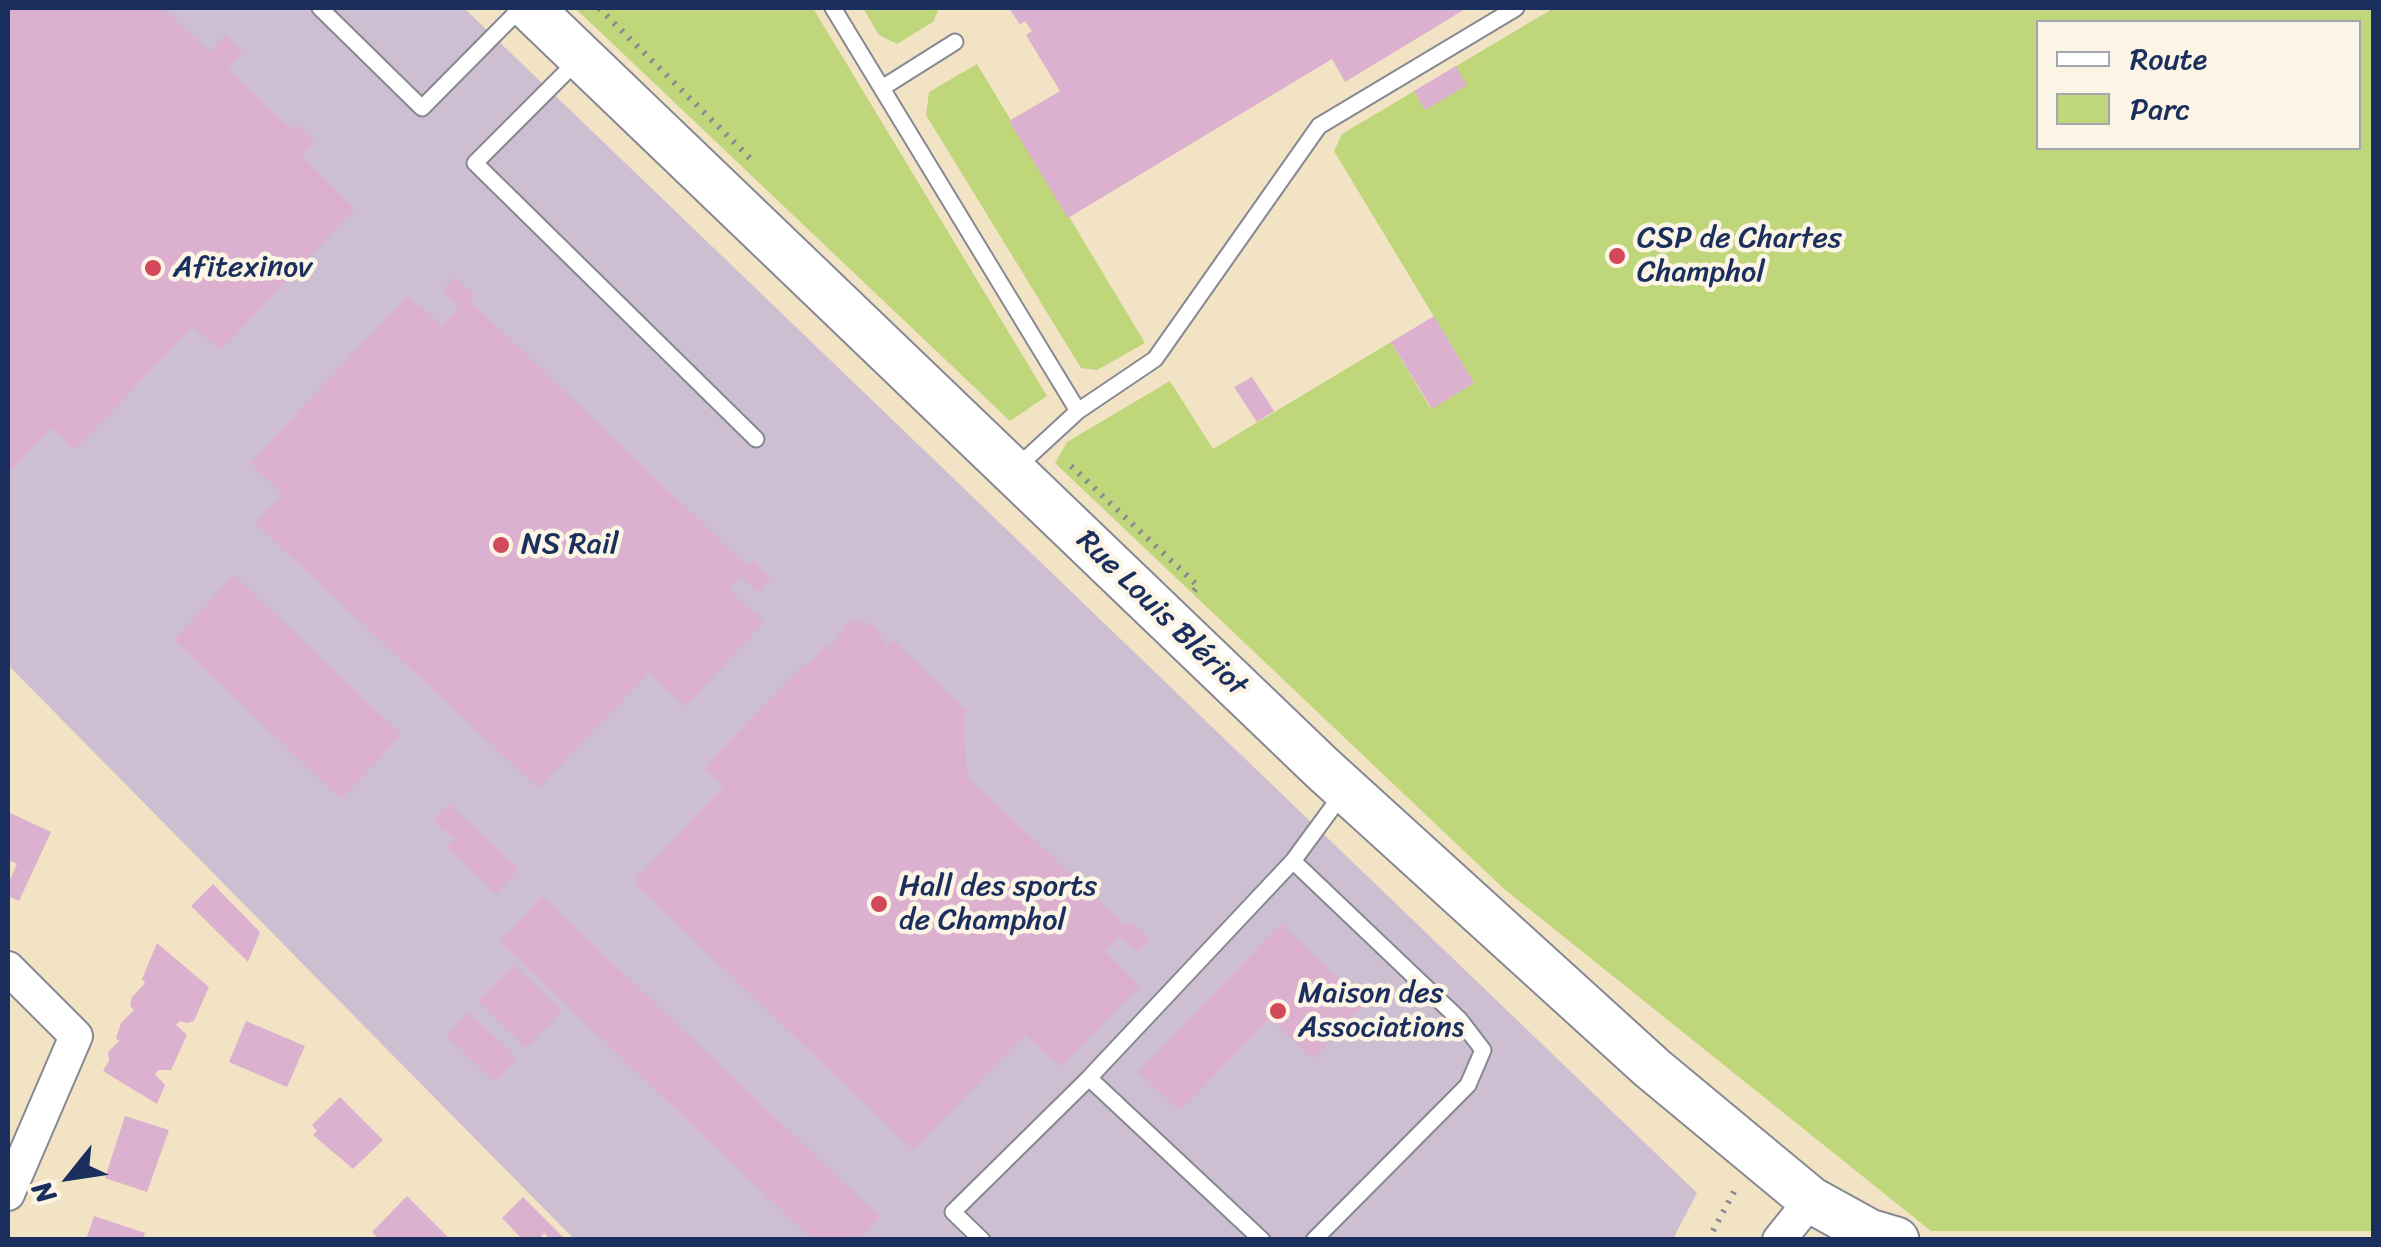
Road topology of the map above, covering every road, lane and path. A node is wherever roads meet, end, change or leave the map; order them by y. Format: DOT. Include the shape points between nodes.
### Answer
graph roads {
  1 [pos="320,8"];
  2 [pos="520,8"];
  3 [pos="530,8"];
  4 [pos="833,8"];
  5 [pos="1516,8"];
  6 [pos="955,42"];
  7 [pos="581,57"];
  8 [pos="882,88"];
  9 [pos="1078,411"];
  10 [pos="756,439"];
  11 [pos="1012,471"];
  12 [pos="1345,790"];
  13 [pos="1293,861"];
  14 [pos="8,968"];
  15 [pos="1089,1078"];
  16 [pos="8,1194"];
  17 [pos="1810,1200"];
  18 [pos="982,1240"];
  19 [pos="1262,1240"];
  20 [pos="1314,1240"];
  21 [pos="1779,1240"];
  22 [pos="1896,1240"];
  1 -- 2 [label="lane" via="422,108"];
  3 -- 7 [label="street, Rue Louis Blériot"];
  4 -- 8 [label="lane"];
  5 -- 9 [label="lane" via="1319,126 1156,359"];
  6 -- 8 [label="lane"];
  7 -- 10 [label="lane" via="475,163"];
  7 -- 11 [label="street, Rue Louis Blériot"];
  8 -- 9 [label="lane"];
  9 -- 11 [label="lane"];
  11 -- 12 [label="street, Rue Louis Blériot"];
  12 -- 13 [label="lane"];
  12 -- 17 [label="street, Rue Louis Blériot" via="1652,1068"];
  13 -- 15 [label="lane"];
  13 -- 20 [label="lane" via="1460,1020 1483,1050 1468,1085"];
  14 -- 16 [label="street" via="76,1036"];
  15 -- 18 [label="lane" via="953,1212"];
  15 -- 19 [label="lane"];
  17 -- 21 [label="street"];
  17 -- 22 [label="street, Rue Louis Blériot"];
}
